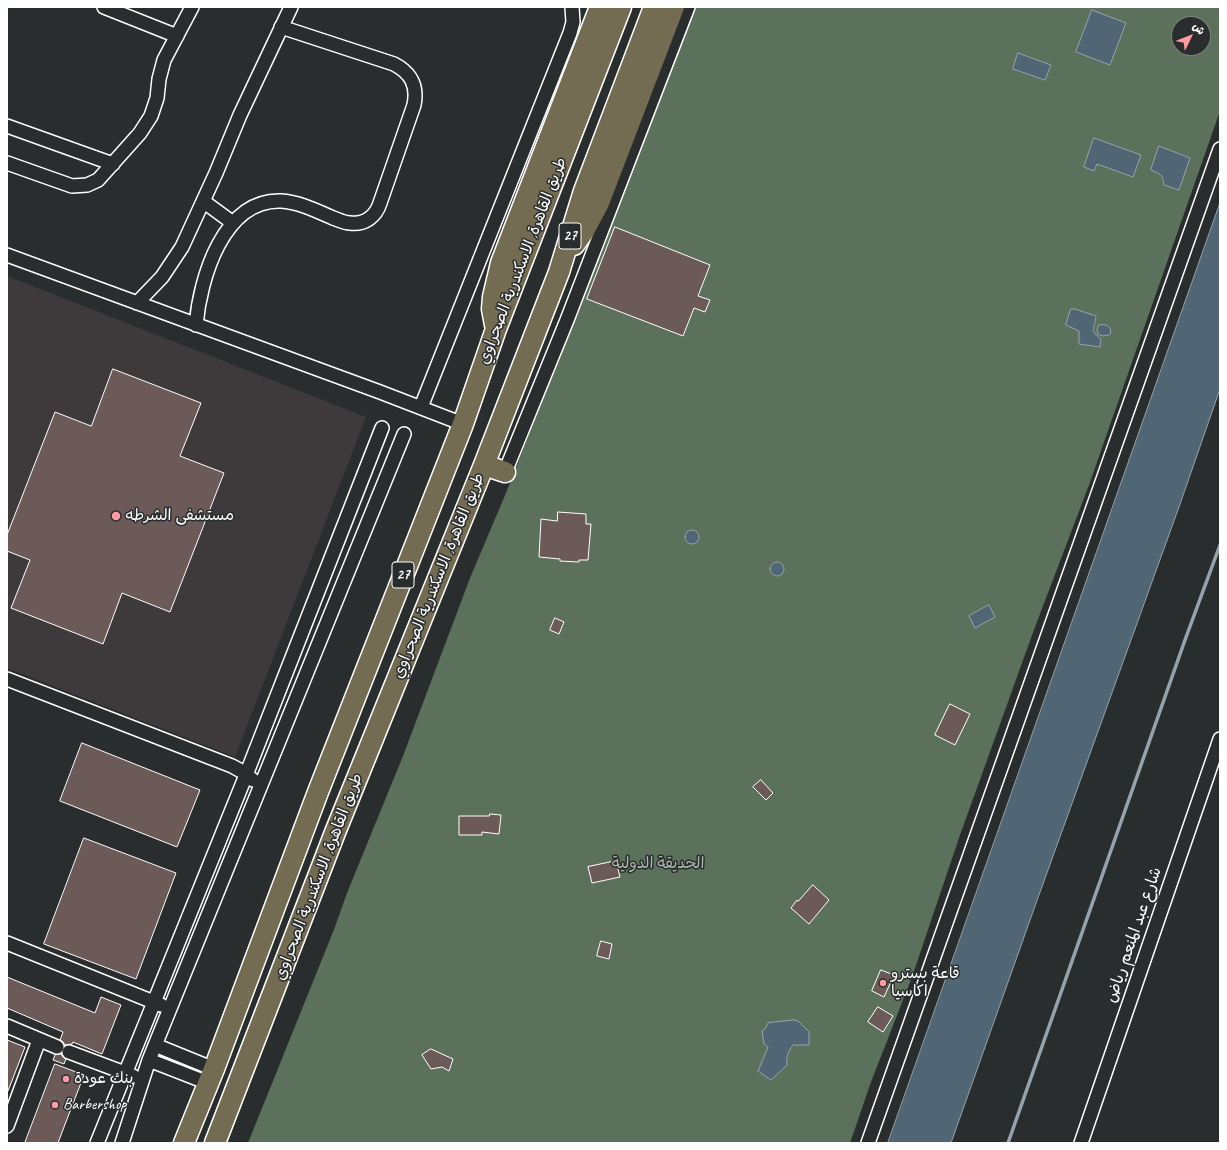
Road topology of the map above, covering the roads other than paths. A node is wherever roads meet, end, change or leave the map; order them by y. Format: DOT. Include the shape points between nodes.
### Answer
graph roads {
  1 [pos="105,7"];
  2 [pos="192,7"];
  3 [pos="291,7"];
  4 [pos="572,7"];
  5 [pos="600,7"];
  6 [pos="621,7"];
  7 [pos="654,7"];
  8 [pos="674,7"];
  9 [pos="688,7"];
  10 [pos="281,27"];
  11 [pos="176,36"];
  12 [pos="7,126"];
  13 [pos="1220,149"];
  14 [pos="7,163"];
  15 [pos="113,164"];
  16 [pos="203,201"];
  17 [pos="233,223"];
  18 [pos="7,255"];
  19 [pos="565,256"];
  20 [pos="137,303"];
  21 [pos="196,324"];
  22 [pos="496,329"];
  23 [pos="421,408"];
  24 [pos="463,424"];
  25 [pos="382,428"];
  26 [pos="404,434"];
  27 [pos="484,465"];
  28 [pos="505,472"];
  29 [pos="7,679"];
  30 [pos="1220,739"];
  31 [pos="246,775"];
  32 [pos="260,786"];
  33 [pos="7,943"];
  34 [pos="154,1002"];
  35 [pos="170,1008"];
  36 [pos="7,1026"];
  37 [pos="39,1040"];
  38 [pos="155,1045"];
  39 [pos="149,1060"];
  40 [pos="125,1073"];
  41 [pos="211,1076"];
  42 [pos="142,1079"];
  43 [pos="7,1126"];
  44 [pos="97,1143"];
  45 [pos="122,1143"];
  46 [pos="184,1143"];
  47 [pos="215,1143"];
  48 [pos="868,1143"];
  49 [pos="1081,1143"];
  1 -- 11 [label="street"];
  2 -- 11 [label="street"];
  3 -- 10 [label="street"];
  4 -- 23 [label="street" via="573,22 570,33"];
  5 -- 22 [label="highway" via="501,263 492,309"];
  6 -- 22 [label="highway, طريق القاهرة, الاسكندرية الصحراوي / 27"];
  7 -- 19 [label="highway, طريق القاهرة, الاسكندرية الصحراوي / 27" via="584,191"];
  8 -- 19 [label="highway" via="599,203 584,231"];
  9 -- 28 [label="street" via="567,320"];
  10 -- 16 [label="street"];
  10 -- 17 [label="street" via="394,64 408,73 416,96 378,208 366,221 350,223 292,202 281,201 252,207"];
  11 -- 15 [label="street" via="164,60 151,116"];
  12 -- 15 [label="street"];
  13 -- 48 [label="street"];
  14 -- 15 [label="street" via="72,186 87,185 98,180"];
  16 -- 17 [label="street"];
  16 -- 20 [label="street" via="173,262"];
  17 -- 21 [label="street" via="210,264 200,294"];
  18 -- 20 [label="street"];
  19 -- 27 [label="highway, طريق القاهرة, الاسكندرية الصحراوي / 27"];
  20 -- 21 [label="street"];
  21 -- 23 [label="street"];
  22 -- 24 [label="highway, طريق القاهرة, الاسكندرية الصحراوي / 27"];
  23 -- 24 [label="street"];
  24 -- 41 [label="highway, طريق القاهرة, الاسكندرية الصحراوي / 27" via="313,804"];
  25 -- 31 [label="street"];
  26 -- 32 [label="street"];
  27 -- 28 [label="highway"];
  27 -- 47 [label="highway, طريق القاهرة, الاسكندرية الصحراوي / 27" via="336,830"];
  29 -- 31 [label="street" via="232,766"];
  30 -- 49 [label="street, شارع عبد المنعم رياض"];
  31 -- 32 [label="street"];
  31 -- 34 [label="street"];
  32 -- 35 [label="street"];
  33 -- 34 [label="street"];
  34 -- 35 [label="street"];
  34 -- 40 [label="street"];
  35 -- 38 [label="street"];
  36 -- 37 [label="street"];
  37 -- 40 [label="street"];
  37 -- 43 [label="street"];
  38 -- 39 [label="street"];
  38 -- 41 [label="street"];
  39 -- 41 [label="street"];
  39 -- 42 [label="street"];
  40 -- 42 [label="street"];
  40 -- 44 [label="street"];
  41 -- 46 [label="highway, طريق القاهرة, الاسكندرية الصحراوي / 27"];
  42 -- 45 [label="street"];
}
